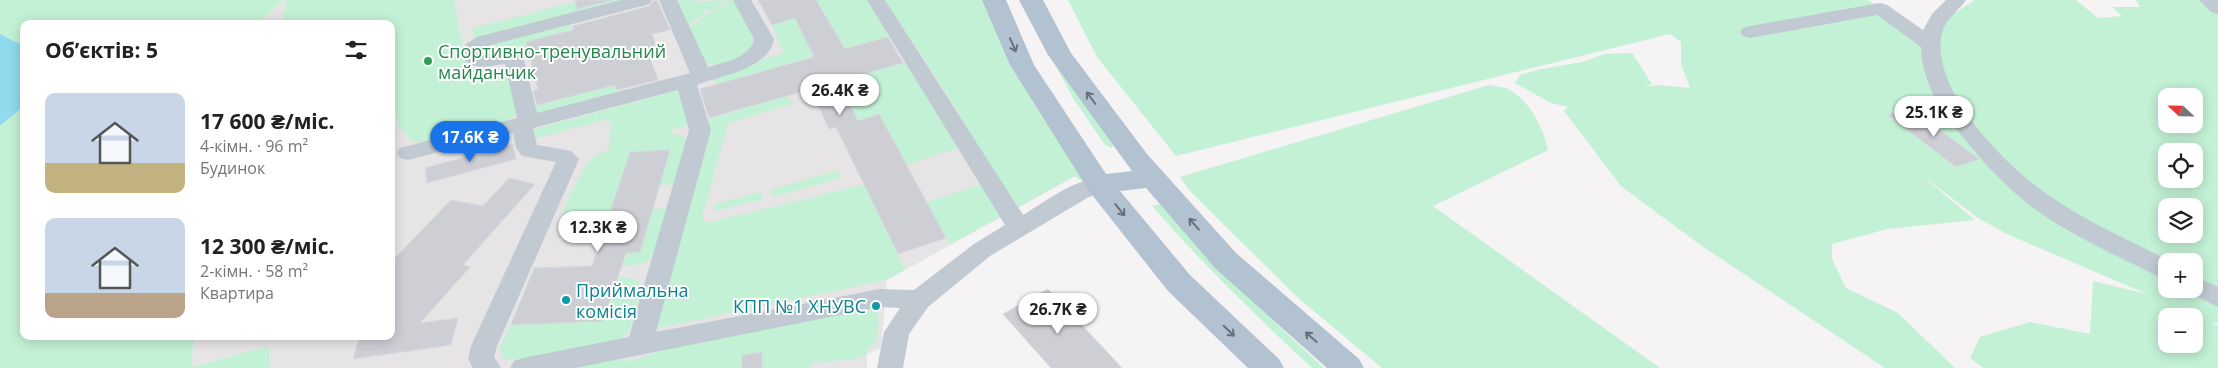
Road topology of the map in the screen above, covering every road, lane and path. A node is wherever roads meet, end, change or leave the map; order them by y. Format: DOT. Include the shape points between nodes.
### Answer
graph roads {
  1 [pos="643,0"];
  2 [pos="668,0"];
  3 [pos="742,0"];
  4 [pos="876,0"];
  5 [pos="994,0"];
  6 [pos="1031,0"];
  7 [pos="1957,0"];
  8 [pos="2208,0"];
  9 [pos="1874,5"];
  10 [pos="2218,8"];
  11 [pos="1750,32"];
  12 [pos="1930,44"];
  13 [pos="694,79"];
  14 [pos="526,123"];
  15 [pos="408,153"];
  16 [pos="1153,178"];
  17 [pos="1099,184"];
  18 [pos="1019,227"];
  19 [pos="2158,266"];
  20 [pos="2203,290"];
  21 [pos="2218,298"];
  22 [pos="919,300"];
  23 [pos="640,345"];
  24 [pos="488,368"];
  25 [pos="523,368"];
  26 [pos="890,368"];
  27 [pos="1268,368"];
  28 [pos="1348,368"];
  1 -- 14 [label="lane" via="484,41 473,48 470,55 475,60 514,60"];
  2 -- 13 [label="lane"];
  3 -- 13 [label="lane" via="764,40 759,53 751,59"];
  4 -- 18 [label="lane"];
  5 -- 17 [label="main road, one-way" via="1022,65"];
  16 -- 6 [label="main road, one-way" via="1060,55"];
  7 -- 12 [label="lane" via="1934,26"];
  8 -- 10 [label="lane"];
  9 -- 11 [label="lane"];
  9 -- 12 [label="lane"];
  12 -- 19 [label="lane" via="1935,73 1959,131 2036,198"];
  13 -- 14 [label="lane"];
  13 -- 23 [label="lane" via="700,130"];
  14 -- 15 [label="lane"];
  14 -- 24 [label="lane" via="527,148 530,151 568,159 484,346 482,359"];
  16 -- 17 [label="main road"];
  28 -- 16 [label="main road, one-way" via="1226,261"];
  17 -- 18 [label="lane"];
  17 -- 27 [label="main road, one-way" via="1180,283"];
  18 -- 22 [label="lane" via="982,250"];
  20 -- 21 [label="lane"];
  22 -- 23 [label="lane" via="885,297"];
  22 -- 26 [label="lane" via="897,332"];
  23 -- 25 [label="lane"];
}
